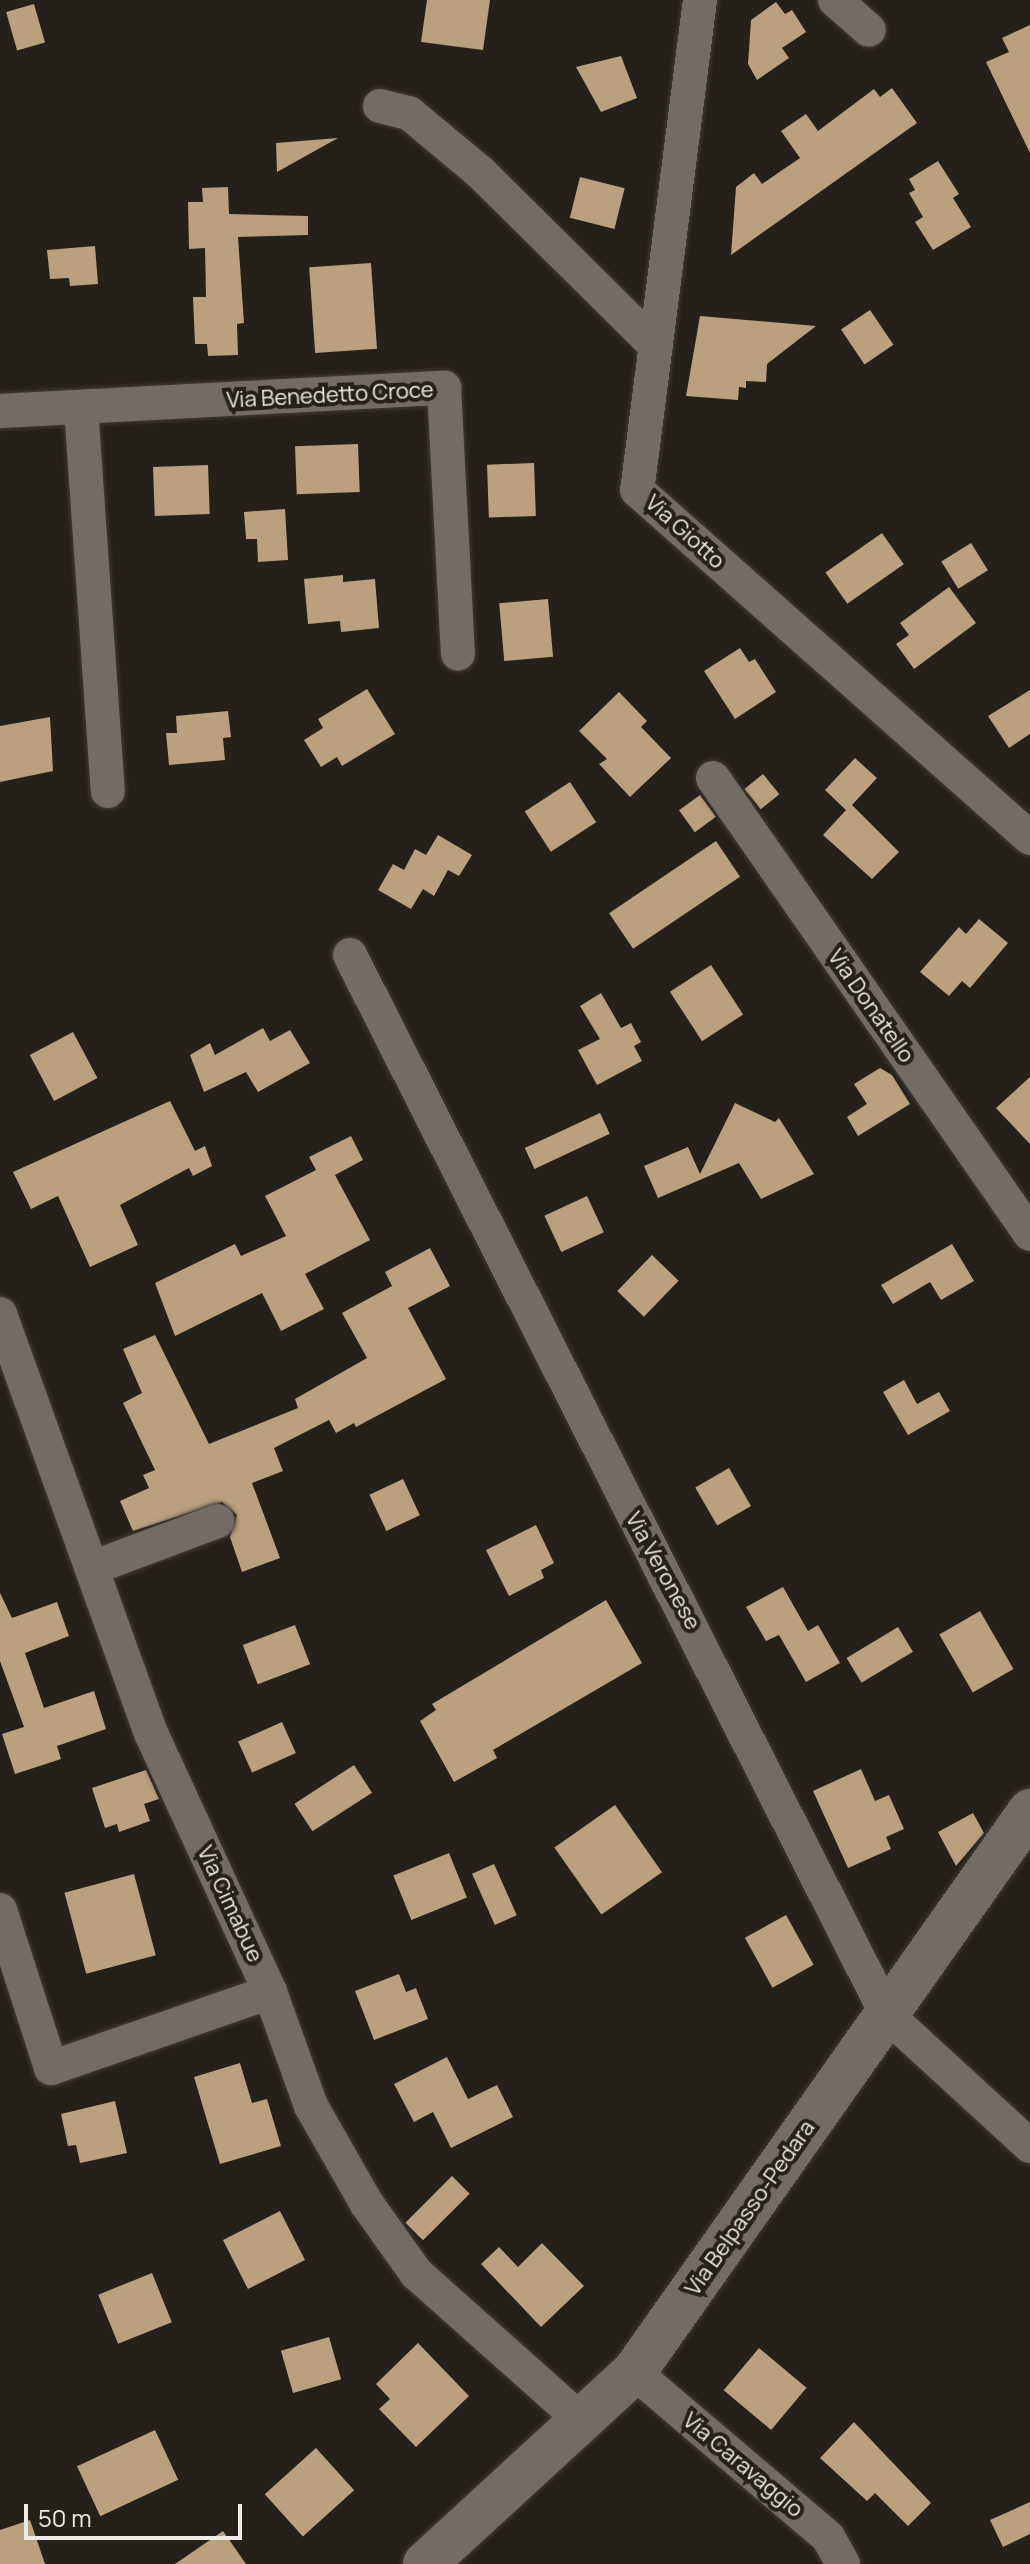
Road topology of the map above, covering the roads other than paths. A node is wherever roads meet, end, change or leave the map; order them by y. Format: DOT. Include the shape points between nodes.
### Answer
graph roads {
  1 [pos="700,0"];
  2 [pos="835,0"];
  3 [pos="869,30"];
  4 [pos="380,106"];
  5 [pos="656,346"];
  6 [pos="81,408"];
  7 [pos="0,411"];
  8 [pos="458,654"];
  9 [pos="713,778"];
  10 [pos="108,791"];
  11 [pos="1030,838"];
  12 [pos="350,955"];
  13 [pos="1030,1234"];
  14 [pos="0,1314"];
  15 [pos="218,1521"];
  16 [pos="92,1568"];
  17 [pos="1030,1811"];
  18 [pos="0,1910"];
  19 [pos="270,1992"];
  20 [pos="887,2015"];
  21 [pos="1030,2146"];
  22 [pos="634,2372"];
  23 [pos="580,2419"];
  24 [pos="425,2564"];
  25 [pos="843,2564"];
  1 -- 5 [label="street, Via Giotto"];
  2 -- 3 [label="street"];
  4 -- 5 [label="street" via="409,113 481,173"];
  5 -- 11 [label="street, Via Giotto" via="637,490"];
  6 -- 7 [label="street, Via Benedetto Croce"];
  6 -- 8 [label="street, Via Benedetto Croce" via="444,388"];
  6 -- 10 [label="street"];
  9 -- 13 [label="street, Via Donatello"];
  12 -- 20 [label="street, Via Veronese"];
  14 -- 16 [label="street, Via Cimabue"];
  15 -- 16 [label="street"];
  16 -- 19 [label="street, Via Cimabue" via="151,1733"];
  17 -- 20 [label="street, Via Belpasso-Pedara"];
  18 -- 19 [label="street" via="51,2068"];
  19 -- 23 [label="street, Via Cimabue" via="311,2106 367,2204 416,2273"];
  20 -- 21 [label="street, Via Veronese"];
  20 -- 22 [label="street, Via Belpasso-Pedara"];
  22 -- 23 [label="street, Via Belpasso-Pedara"];
  22 -- 25 [label="street, Via Caravaggio" via="828,2537"];
  23 -- 24 [label="street, Via Belpasso-Pedara"];
}
